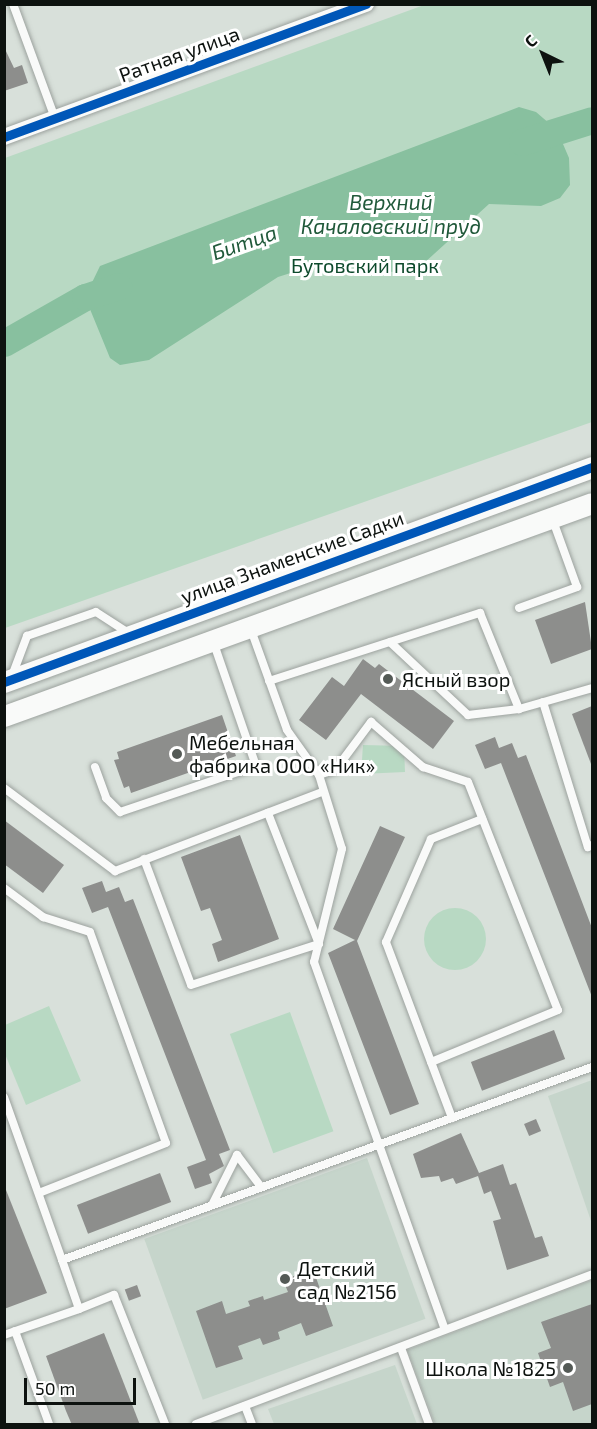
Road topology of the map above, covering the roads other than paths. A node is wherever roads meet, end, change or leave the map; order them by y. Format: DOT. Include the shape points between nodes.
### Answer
graph roads {
  1 [pos="366,4"];
  2 [pos="12,5"];
  3 [pos="55,118"];
  4 [pos="4,136"];
  5 [pos="592,467"];
  6 [pos="592,503"];
  7 [pos="552,518"];
  8 [pos="278,581"];
  9 [pos="519,608"];
  10 [pos="250,627"];
  11 [pos="131,635"];
  12 [pos="213,641"];
  13 [pos="390,642"];
  14 [pos="8,681"];
  15 [pos="269,681"];
  16 [pos="592,688"];
  17 [pos="543,702"];
  18 [pos="519,709"];
  19 [pos="4,716"];
  20 [pos="94,767"];
  21 [pos="319,775"];
  22 [pos="4,788"];
  23 [pos="322,792"];
  24 [pos="268,813"];
  25 [pos="482,819"];
  26 [pos="592,845"];
  27 [pos="144,860"];
  28 [pos="4,888"];
  29 [pos="319,944"];
  30 [pos="431,1062"];
  31 [pos="592,1067"];
  32 [pos="4,1097"];
  33 [pos="452,1118"];
  34 [pos="378,1144"];
  35 [pos="261,1187"];
  36 [pos="39,1193"];
  37 [pos="212,1205"];
  38 [pos="62,1260"];
  39 [pos="592,1274"];
  40 [pos="80,1309"];
  41 [pos="445,1329"];
  42 [pos="15,1331"];
  43 [pos="4,1335"];
  44 [pos="401,1348"];
  45 [pos="245,1406"];
  46 [pos="50,1425"];
  47 [pos="165,1425"];
  48 [pos="196,1425"];
  49 [pos="252,1425"];
  50 [pos="429,1425"];
  1 -- 3 [label="street, Ратная улица"];
  2 -- 3 [label="lane"];
  3 -- 4 [label="street, Ратная улица"];
  5 -- 8 [label="street, улица Знаменские Садки"];
  6 -- 7 [label="street"];
  7 -- 9 [label="lane" via="577,587"];
  7 -- 10 [label="street"];
  8 -- 10 [label="street" via="252,603 247,615"];
  8 -- 11 [label="street, улица Знаменские Садки"];
  10 -- 12 [label="street"];
  10 -- 15 [label="lane"];
  11 -- 14 [label="street, улица Знаменские Садки"];
  11 -- 14 [label="lane" via="96,612 27,636"];
  12 -- 19 [label="street"];
  12 -- 20 [label="lane" via="256,766 120,812 106,798"];
  13 -- 15 [label="lane"];
  13 -- 18 [label="lane" via="468,715"];
  13 -- 18 [label="lane" via="480,613"];
  15 -- 21 [label="lane" via="287,730"];
  16 -- 17 [label="lane"];
  17 -- 18 [label="lane"];
  17 -- 26 [label="lane" via="588,847"];
  21 -- 23 [label="lane"];
  21 -- 25 [label="lane" via="336,769 371,722 423,767 468,782"];
  22 -- 27 [label="lane" via="115,871"];
  23 -- 24 [label="lane"];
  23 -- 29 [label="lane" via="342,849"];
  24 -- 27 [label="lane"];
  24 -- 29 [label="lane"];
  25 -- 30 [label="lane" via="431,839 386,942"];
  25 -- 30 [label="lane" via="558,1010"];
  27 -- 29 [label="lane" via="191,985"];
  28 -- 36 [label="lane" via="43,917 90,932 166,1143"];
  29 -- 34 [label="lane" via="314,962"];
  30 -- 33 [label="lane"];
  31 -- 33 [label="lane"];
  32 -- 36 [label="lane"];
  33 -- 34 [label="lane"];
  34 -- 35 [label="lane"];
  34 -- 41 [label="lane"];
  35 -- 37 [label="lane"];
  35 -- 37 [label="lane" via="237,1155"];
  36 -- 38 [label="lane"];
  37 -- 38 [label="lane"];
  38 -- 40 [label="lane"];
  39 -- 41 [label="lane"];
  40 -- 42 [label="lane"];
  40 -- 47 [label="lane" via="114,1295"];
  41 -- 44 [label="lane"];
  42 -- 43 [label="lane"];
  42 -- 46 [label="lane"];
  44 -- 45 [label="lane"];
  44 -- 50 [label="lane"];
  45 -- 48 [label="lane"];
  45 -- 49 [label="lane"];
}
